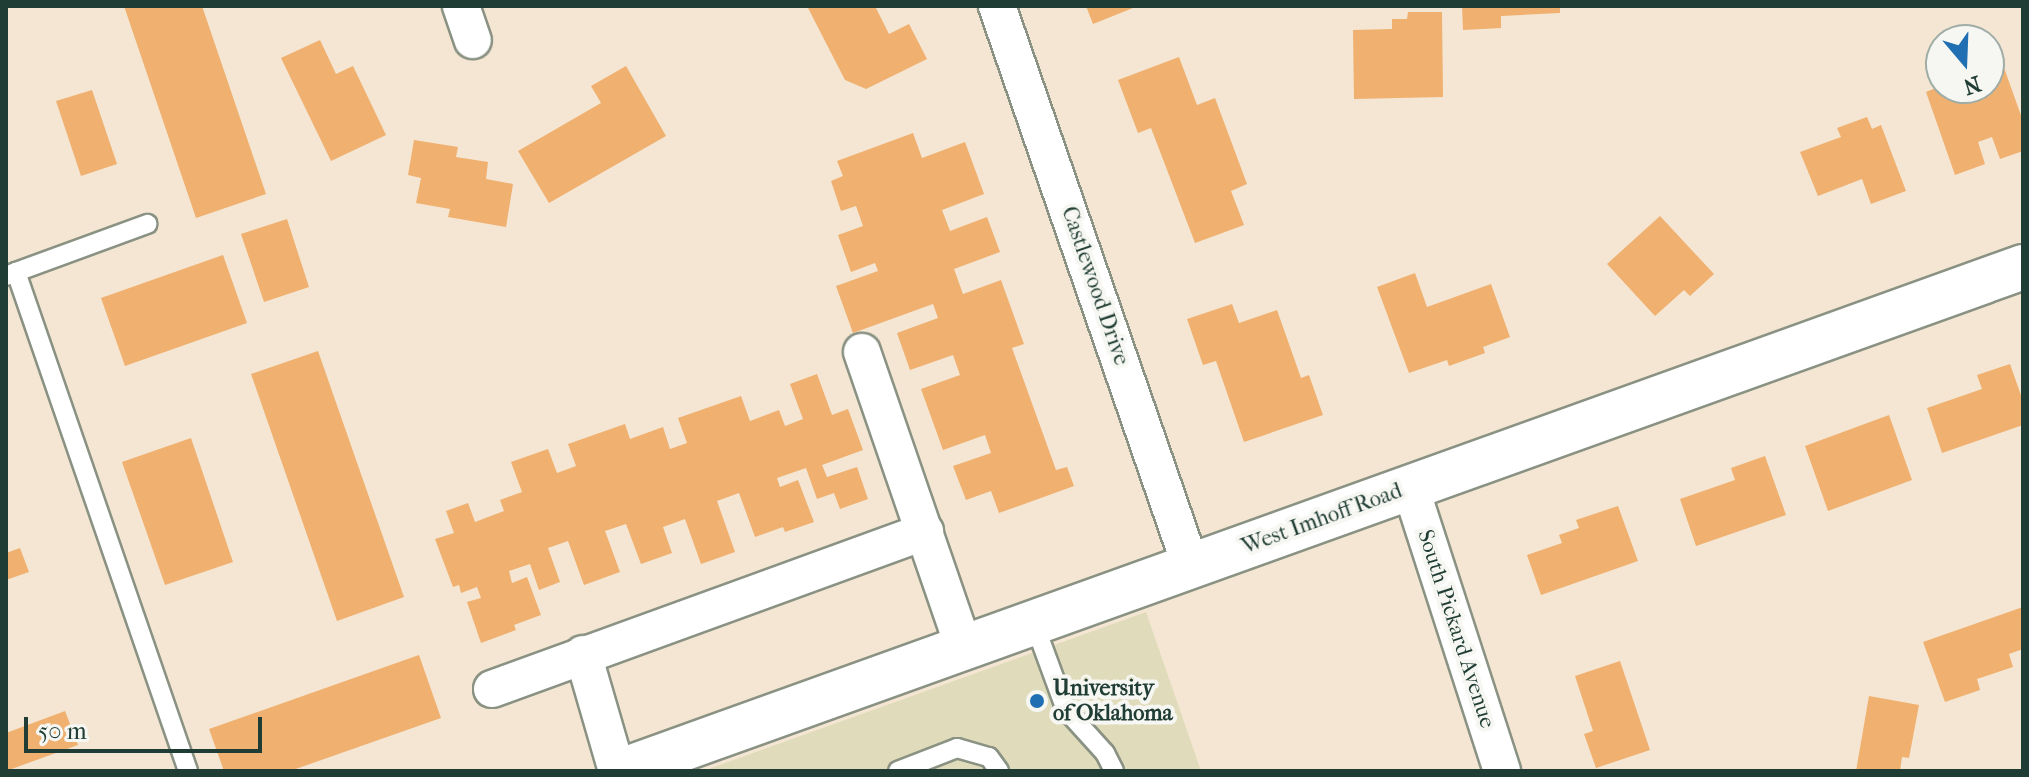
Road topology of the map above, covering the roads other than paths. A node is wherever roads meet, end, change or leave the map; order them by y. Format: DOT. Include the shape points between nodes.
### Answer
graph roads {
  1 [pos="461,6"];
  2 [pos="997,6"];
  3 [pos="473,40"];
  4 [pos="147,224"];
  5 [pos="2023,267"];
  6 [pos="11,274"];
  7 [pos="862,352"];
  8 [pos="1410,486"];
  9 [pos="925,531"];
  10 [pos="1191,567"];
  11 [pos="1034,623"];
  12 [pos="964,648"];
  13 [pos="583,654"];
  14 [pos="492,689"];
  15 [pos="188,771"];
  16 [pos="619,771"];
  17 [pos="898,771"];
  18 [pos="999,771"];
  19 [pos="1114,771"];
  20 [pos="1502,771"];
  1 -- 3 [label="street"];
  2 -- 10 [label="street, Castlewood Drive"];
  4 -- 6 [label="lane"];
  5 -- 8 [label="street, West Imhoff Road"];
  6 -- 15 [label="lane"];
  7 -- 9 [label="street"];
  8 -- 10 [label="street, West Imhoff Road"];
  8 -- 20 [label="street, South Pickard Avenue"];
  9 -- 12 [label="street"];
  9 -- 13 [label="street"];
  10 -- 11 [label="street, West Imhoff Road"];
  11 -- 12 [label="street, West Imhoff Road"];
  11 -- 19 [label="lane" via="1066,710 1105,753"];
  12 -- 16 [label="street, West Imhoff Road"];
  13 -- 14 [label="street"];
  13 -- 16 [label="street"];
  17 -- 18 [label="lane" via="957,748 989,757"];
}
